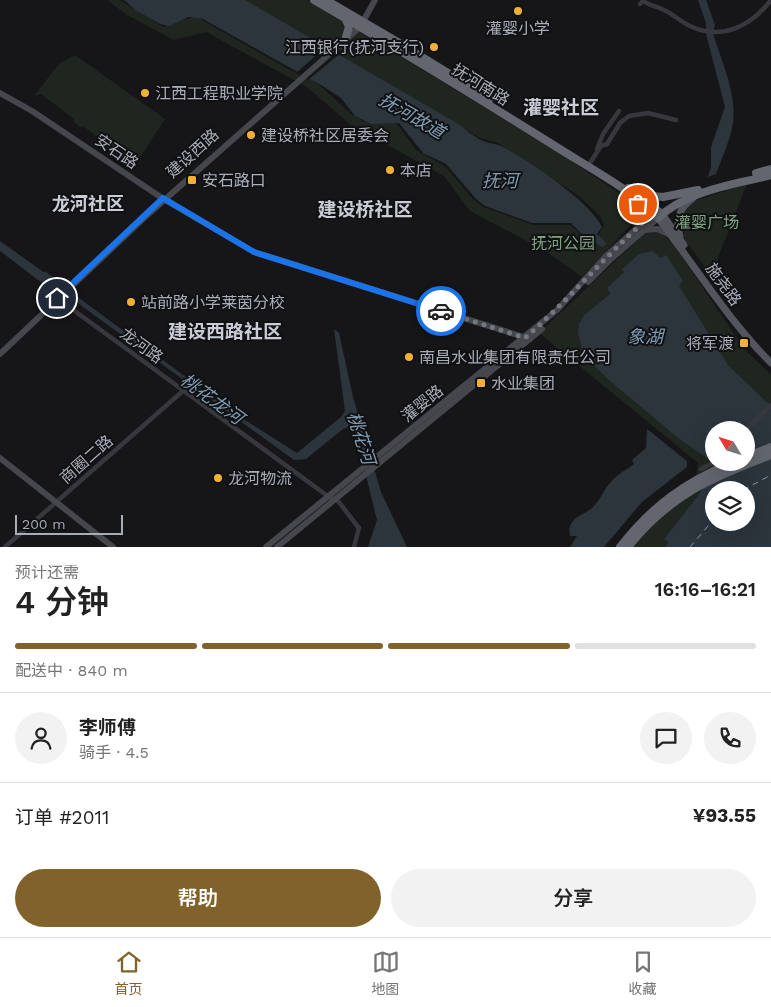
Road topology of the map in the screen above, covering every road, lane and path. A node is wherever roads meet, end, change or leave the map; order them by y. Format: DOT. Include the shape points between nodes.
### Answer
graph roads {
  1 [pos="314,0"];
  2 [pos="326,0"];
  3 [pos="375,0"];
  4 [pos="771,0"];
  5 [pos="640,4"];
  6 [pos="345,18"];
  7 [pos="360,23"];
  8 [pos="347,38"];
  9 [pos="0,92"];
  10 [pos="619,111"];
  11 [pos="676,120"];
  12 [pos="588,163"];
  13 [pos="771,169"];
  14 [pos="771,175"];
  15 [pos="697,193"];
  16 [pos="636,196"];
  17 [pos="164,199"];
  18 [pos="658,214"];
  19 [pos="640,229"];
  20 [pos="680,242"];
  21 [pos="58,299"];
  22 [pos="528,338"];
  23 [pos="0,352"];
  24 [pos="771,358"];
  25 [pos="771,363"];
  26 [pos="184,390"];
  27 [pos="771,405"];
  28 [pos="755,421"];
  29 [pos="771,447"];
  30 [pos="755,453"];
  31 [pos="771,455"];
  32 [pos="0,458"];
  33 [pos="377,460"];
  34 [pos="705,467"];
  35 [pos="701,469"];
  36 [pos="713,471"];
  37 [pos="331,498"];
  38 [pos="56,502"];
  39 [pos="5,547"];
  40 [pos="113,547"];
  41 [pos="266,547"];
  42 [pos="277,547"];
  43 [pos="354,547"];
  44 [pos="620,547"];
  45 [pos="628,547"];
  1 -- 6 [label="highway, 抚河南路"];
  2 -- 7 [label="highway, 抚河南路"];
  3 -- 7 [label="main road, 建设西路"];
  4 -- 5 [label="street" via="752,21 729,31 691,26 662,8 653,8 643,1"];
  6 -- 7 [label="highway, 抚河南路"];
  6 -- 8 [label="highway" via="349,27"];
  7 -- 8 [label="main road, 建设西路"];
  7 -- 12 [label="highway, 抚河南路" via="448,72"];
  7 -- 16 [label="highway, 抚河南路"];
  8 -- 17 [label="main road, 建设西路"];
  9 -- 17 [label="main road, 安石路"];
  10 -- 12 [label="street"];
  11 -- 12 [label="street" via="648,113 629,116"];
  12 -- 16 [label="highway, 抚河南路"];
  13 -- 15 [label="highway"];
  14 -- 15 [label="highway"];
  15 -- 16 [label="highway"];
  15 -- 18 [label="highway" via="679,197"];
  15 -- 20 [label="main road" via="678,218"];
  16 -- 18 [label="highway, 抚河南路"];
  16 -- 19 [label="main road"];
  17 -- 21 [label="main road, 建设西路"];
  17 -- 22 [label="main road, 安石路" via="254,252"];
  18 -- 19 [label="main road, 灌婴路"];
  18 -- 20 [label="main road, 施尧路"];
  19 -- 20 [label="main road" via="658,229"];
  19 -- 22 [label="main road, 灌婴路" via="560,313"];
  20 -- 24 [label="main road, 施尧路"];
  20 -- 25 [label="main road, 施尧路" via="726,310"];
  21 -- 23 [label="main road, 建设西路"];
  21 -- 26 [label="street, 龙河路"];
  22 -- 33 [label="main road, 灌婴路"];
  26 -- 37 [label="street, 龙河路"];
  26 -- 38 [label="street, 商圈二路"];
  27 -- 28 [label="street"];
  29 -- 30 [label="highway"];
  31 -- 45 [label="highway" via="700,484 668,505"];
  32 -- 38 [label="main road"];
  33 -- 37 [label="main road, 灌婴路" via="368,464"];
  33 -- 37 [label="main road, 灌婴路" via="368,472"];
  34 -- 35 [label="street"];
  36 -- 44 [label="highway" via="664,500"];
  37 -- 41 [label="main road, 灌婴路"];
  37 -- 42 [label="main road, 灌婴路"];
  37 -- 43 [label="street, 龙河路" via="338,501 359,528"];
  38 -- 39 [label="street, 商圈二路"];
  38 -- 40 [label="main road"];
}
